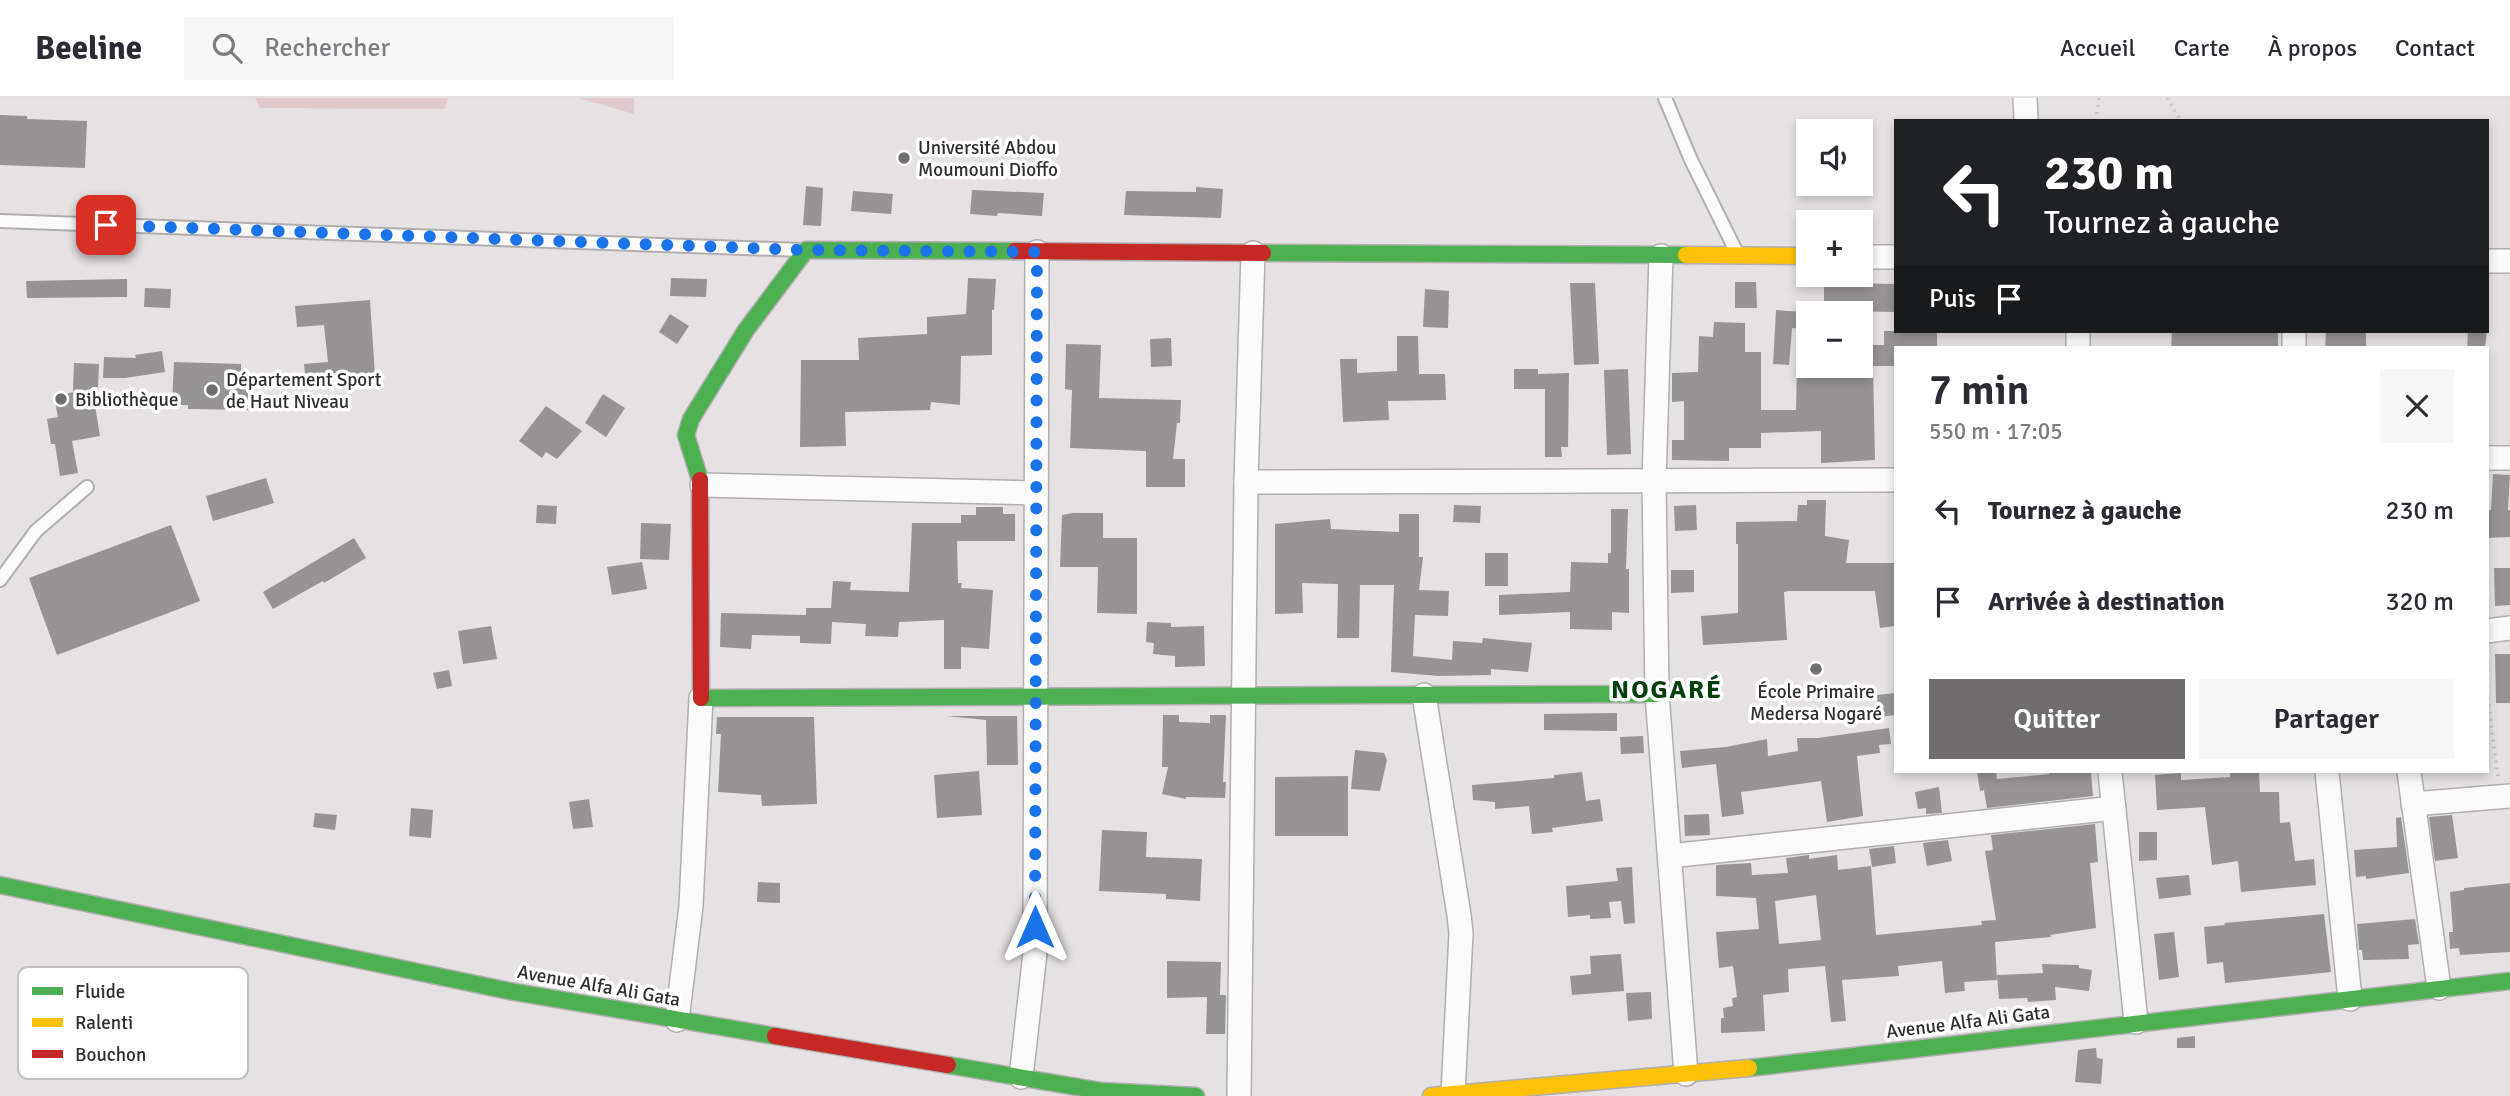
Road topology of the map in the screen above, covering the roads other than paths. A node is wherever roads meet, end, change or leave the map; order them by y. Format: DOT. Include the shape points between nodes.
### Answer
graph roads {
  1 [pos="2025,98"];
  2 [pos="1665,99"];
  3 [pos="2026,119"];
  4 [pos="0,220"];
  5 [pos="806,250"];
  6 [pos="1037,252"];
  7 [pos="1253,253"];
  8 [pos="1661,256"];
  9 [pos="1739,256"];
  10 [pos="1796,256"];
  11 [pos="1873,257"];
  12 [pos="1894,257"];
  13 [pos="2489,261"];
  14 [pos="2510,261"];
  15 [pos="2489,458"];
  16 [pos="2510,458"];
  17 [pos="1894,480"];
  18 [pos="1654,481"];
  19 [pos="1246,482"];
  20 [pos="702,485"];
  21 [pos="87,487"];
  22 [pos="1036,493"];
  23 [pos="0,580"];
  24 [pos="2510,628"];
  25 [pos="2489,631"];
  26 [pos="1243,694"];
  27 [pos="1657,694"];
  28 [pos="1424,695"];
  29 [pos="1036,696"];
  30 [pos="701,698"];
  31 [pos="2110,773"];
  32 [pos="2327,773"];
  33 [pos="2409,773"];
  34 [pos="2505,796"];
  35 [pos="2413,804"];
  36 [pos="2114,808"];
  37 [pos="1670,856"];
  38 [pos="0,885"];
  39 [pos="2510,981"];
  40 [pos="2439,988"];
  41 [pos="2350,999"];
  42 [pos="677,1020"];
  43 [pos="2136,1022"];
  44 [pos="1686,1074"];
  45 [pos="1021,1077"];
  46 [pos="1442,1095"];
  47 [pos="1196,1096"];
  48 [pos="1239,1096"];
  1 -- 3 [label="street"];
  2 -- 9 [label="lane"];
  4 -- 5 [label="lane"];
  5 -- 6 [label="street"];
  5 -- 20 [label="street" via="746,330 691,419 686,435"];
  6 -- 7 [label="street"];
  6 -- 22 [label="street"];
  7 -- 8 [label="street"];
  7 -- 19 [label="street"];
  8 -- 9 [label="street"];
  8 -- 18 [label="street"];
  9 -- 10 [label="street"];
  11 -- 12 [label="street"];
  13 -- 14 [label="street"];
  15 -- 16 [label="street"];
  17 -- 18 [label="street"];
  18 -- 19 [label="street"];
  18 -- 27 [label="street"];
  19 -- 26 [label="street"];
  20 -- 22 [label="street"];
  20 -- 30 [label="street"];
  21 -- 23 [label="lane" via="36,531"];
  22 -- 29 [label="street"];
  24 -- 25 [label="street"];
  26 -- 28 [label="street"];
  26 -- 29 [label="street"];
  26 -- 48 [label="street"];
  27 -- 28 [label="street"];
  27 -- 37 [label="street"];
  28 -- 46 [label="street" via="1461,933"];
  29 -- 30 [label="street"];
  29 -- 45 [label="street" via="1034,953"];
  30 -- 42 [label="street" via="691,906"];
  31 -- 36 [label="street"];
  32 -- 41 [label="street"];
  33 -- 35 [label="street"];
  34 -- 35 [label="street"];
  35 -- 40 [label="street"];
  36 -- 37 [label="street"];
  36 -- 43 [label="street"];
  37 -- 44 [label="street"];
  38 -- 42 [label="street, Avenue Alfa Ali Gata" via="509,991"];
  39 -- 40 [label="street, Avenue Alfa Ali Gata"];
  40 -- 41 [label="street, Avenue Alfa Ali Gata"];
  41 -- 43 [label="street, Avenue Alfa Ali Gata"];
  42 -- 45 [label="street, Avenue Alfa Ali Gata"];
  43 -- 44 [label="street, Avenue Alfa Ali Gata"];
  44 -- 46 [label="street, Avenue Alfa Ali Gata"];
  45 -- 47 [label="street, Avenue Alfa Ali Gata" via="1101,1091"];
}
